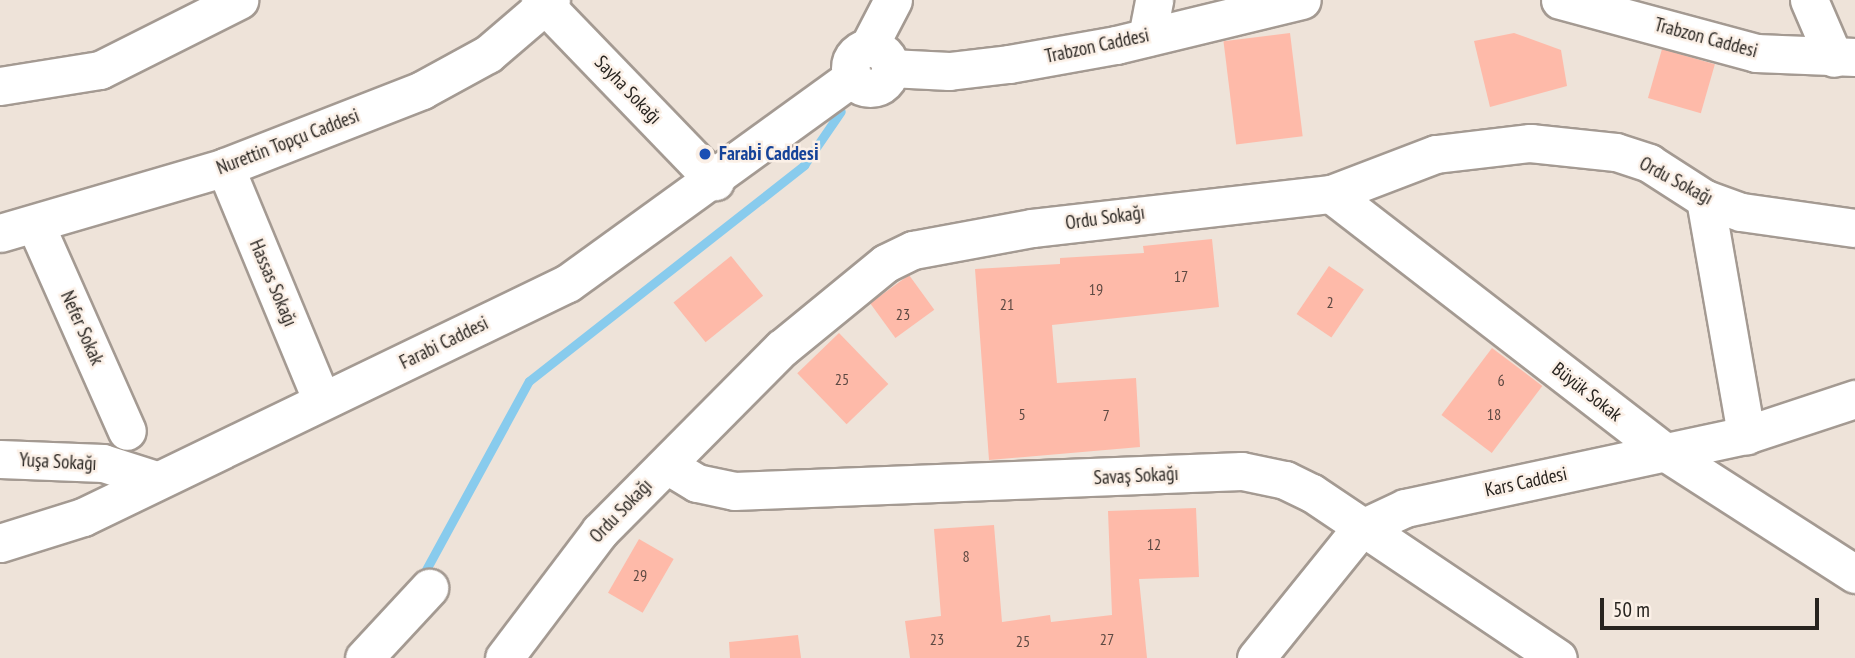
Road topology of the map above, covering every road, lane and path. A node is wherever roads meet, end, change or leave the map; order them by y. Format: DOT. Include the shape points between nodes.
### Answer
graph roads {
  1 [pos="239,0"];
  2 [pos="893,0"];
  3 [pos="1154,0"];
  4 [pos="1302,0"];
  5 [pos="1560,0"];
  6 [pos="1809,0"];
  7 [pos="546,2"];
  8 [pos="1147,37"];
  9 [pos="1845,58"];
  10 [pos="870,64"];
  11 [pos="0,86"];
  12 [pos="225,167"];
  13 [pos="715,181"];
  14 [pos="1331,194"];
  15 [pos="1705,199"];
  16 [pos="36,226"];
  17 [pos="1855,228"];
  18 [pos="0,233"];
  19 [pos="321,399"];
  20 [pos="1855,399"];
  21 [pos="127,431"];
  22 [pos="1746,435"];
  23 [pos="1665,452"];
  24 [pos="0,459"];
  25 [pos="667,465"];
  26 [pos="156,480"];
  27 [pos="1360,528"];
  28 [pos="5,545"];
  29 [pos="1855,574"];
  30 [pos="429,588"];
  31 [pos="364,658"];
  32 [pos="504,658"];
  33 [pos="1256,658"];
  34 [pos="1558,658"];
  1 -- 11 [label="street" via="100,70"];
  2 -- 10 [label="street, Farabi Caddesi"];
  3 -- 8 [label="street"];
  4 -- 8 [label="street, Trabzon Caddesi"];
  5 -- 9 [label="street, Trabzon Caddesi" via="1756,53"];
  6 -- 9 [label="street"];
  7 -- 12 [label="street, Nurettin Topçu Caddesi" via="488,54 422,90"];
  7 -- 13 [label="street, Sayha Sokağı"];
  8 -- 10 [label="street, Trabzon Caddesi" via="949,71"];
  10 -- 13 [label="street, Farabi Caddesi"];
  12 -- 16 [label="street, Nurettin Topçu Caddesi"];
  12 -- 19 [label="street, Hassas Sokağı"];
  13 -- 19 [label="street, Farabi Caddesi" via="568,283"];
  14 -- 15 [label="street, Ordu Sokağı" via="1436,154 1530,143 1616,152 1649,163"];
  14 -- 23 [label="street, Büyük Sokak"];
  14 -- 25 [label="street, Ordu Sokağı" via="1045,226 913,250 886,263 782,348"];
  15 -- 17 [label="street, Ordu Sokağı" via="1741,212"];
  15 -- 22 [label="street"];
  16 -- 18 [label="street, Nurettin Topçu Caddesi"];
  16 -- 21 [label="street, Nefer Sokak"];
  19 -- 26 [label="street, Farabi Caddesi"];
  20 -- 22 [label="street, Kars Caddesi"];
  22 -- 23 [label="street, Kars Caddesi"];
  23 -- 27 [label="street, Kars Caddesi" via="1405,508"];
  23 -- 29 [label="street, Büyük Sokak"];
  24 -- 26 [label="street, Yuşa Sokağı" via="103,463"];
  25 -- 27 [label="street, Savaş Sokağı" via="697,483 734,491 1242,471 1312,492"];
  25 -- 32 [label="street, Ordu Sokağı" via="600,531"];
  26 -- 28 [label="street, Farabi Caddesi" via="83,517"];
  27 -- 33 [label="street, Kars Caddesi"];
  27 -- 34 [label="street, Savaş Sokağı"];
  30 -- 31 [label="street"];
}
